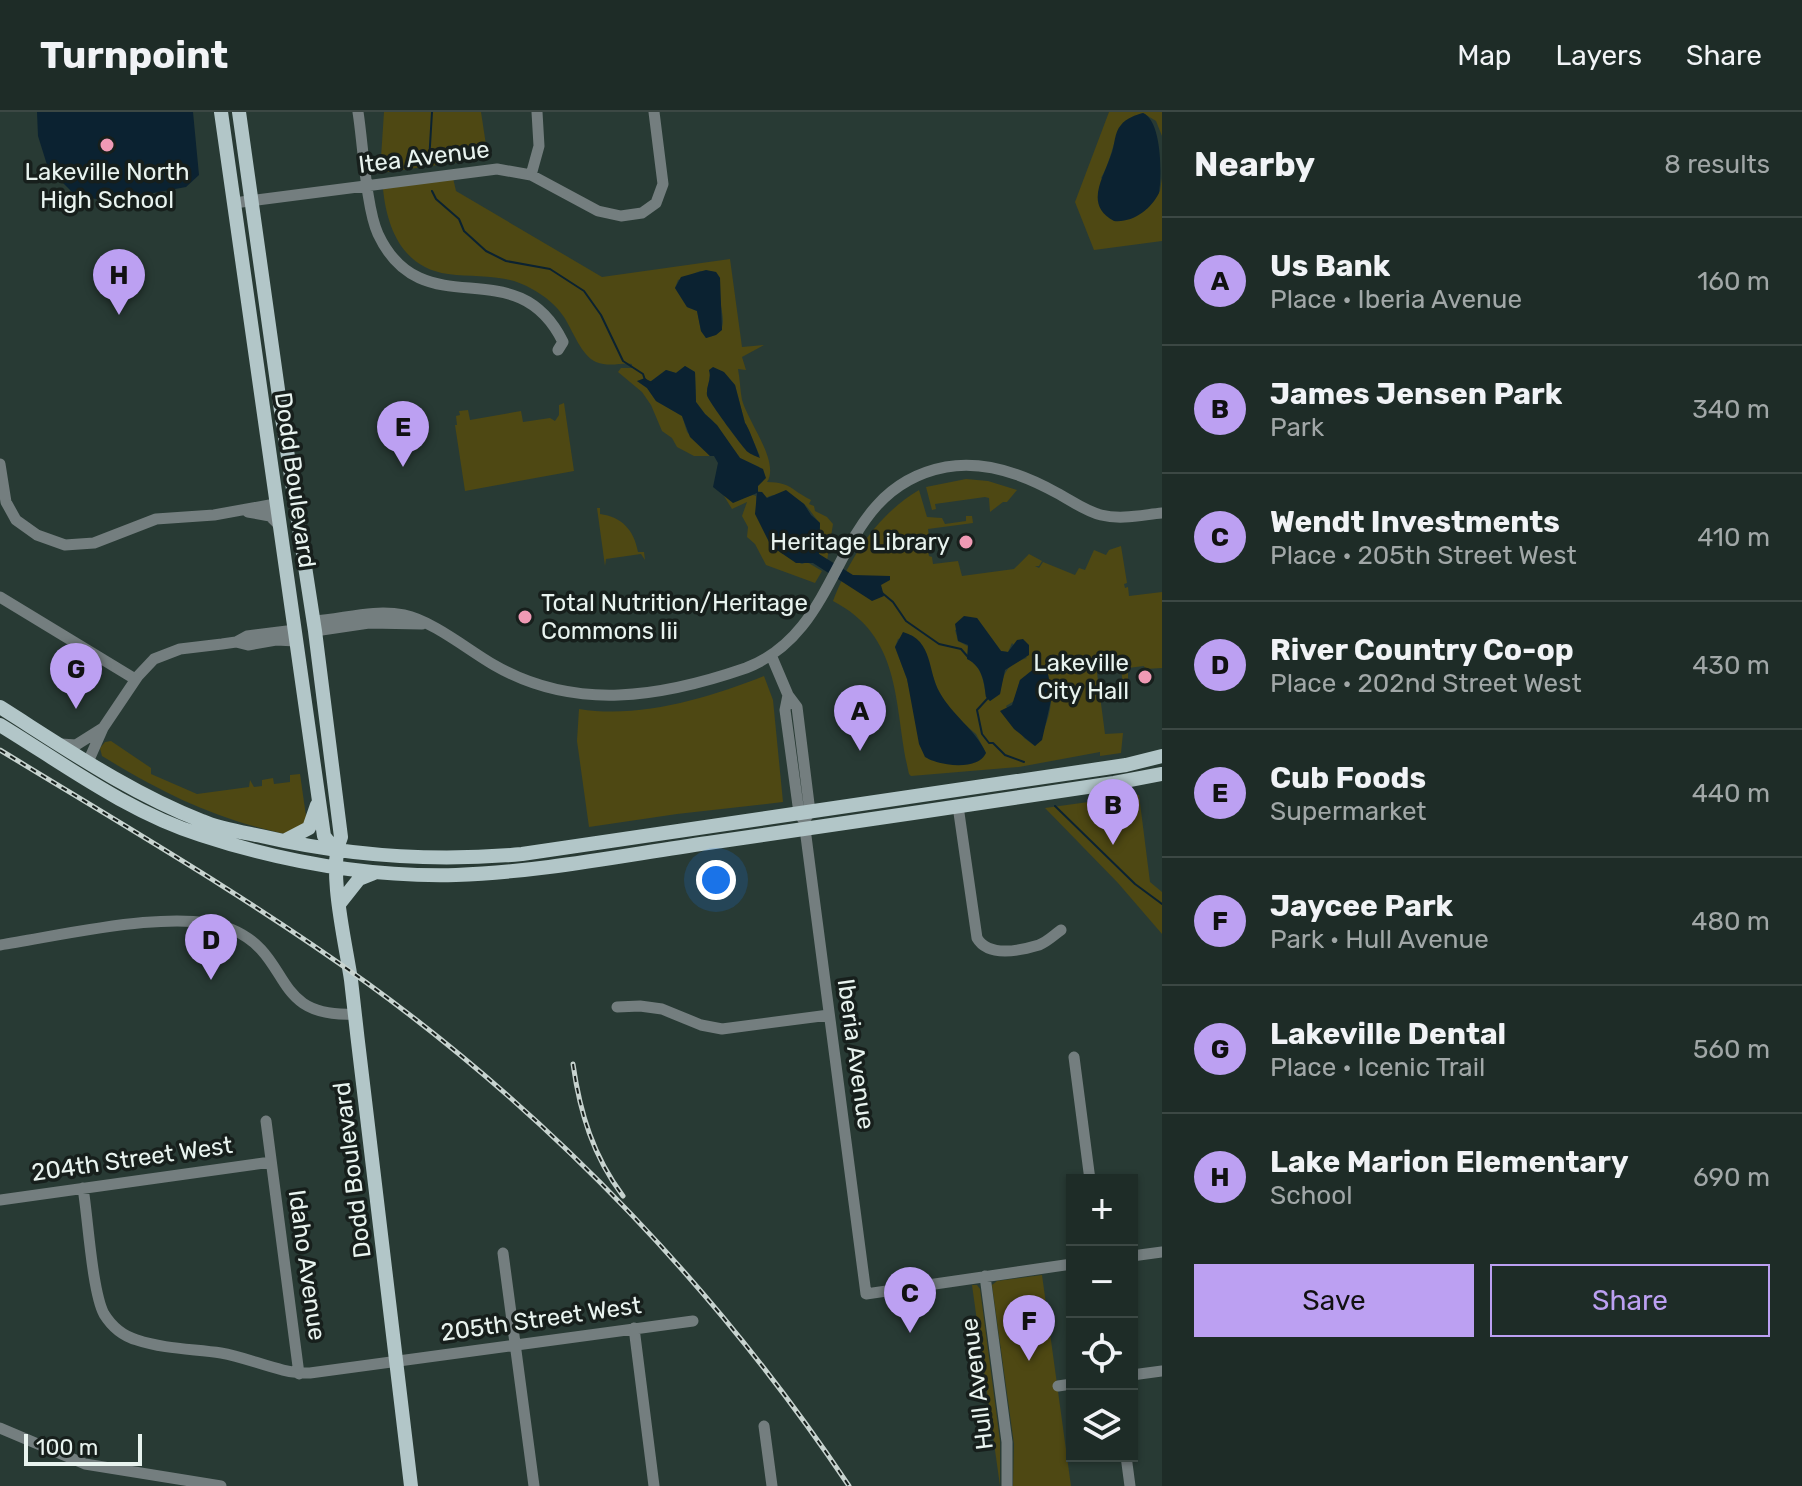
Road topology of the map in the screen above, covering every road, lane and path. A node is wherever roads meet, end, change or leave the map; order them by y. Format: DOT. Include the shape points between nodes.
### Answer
graph roads {
  1 [pos="221,112"];
  2 [pos="239,112"];
  3 [pos="358,112"];
  4 [pos="537,112"];
  5 [pos="654,112"];
  6 [pos="531,175"];
  7 [pos="368,185"];
  8 [pos="251,200"];
  9 [pos="234,203"];
  10 [pos="560,346"];
  11 [pos="0,464"];
  12 [pos="275,504"];
  13 [pos="243,511"];
  14 [pos="1162,513"];
  15 [pos="279,525"];
  16 [pos="301,532"];
  17 [pos="283,554"];
  18 [pos="0,597"];
  19 [pos="314,626"];
  20 [pos="296,636"];
  21 [pos="771,655"];
  22 [pos="135,679"];
  23 [pos="324,696"];
  24 [pos="0,707"];
  25 [pos="0,725"];
  26 [pos="103,728"];
  27 [pos="58,743"];
  28 [pos="45,753"];
  29 [pos="1162,756"];
  30 [pos="88,762"];
  31 [pos="1162,774"];
  32 [pos="318,793"];
  33 [pos="958,806"];
  34 [pos="804,819"];
  35 [pos="282,841"];
  36 [pos="335,850"];
  37 [pos="337,868"];
  38 [pos="379,872"];
  39 [pos="340,903"];
  40 [pos="1061,930"];
  41 [pos="0,945"];
  42 [pos="617,1007"];
  43 [pos="354,1014"];
  44 [pos="829,1015"];
  45 [pos="1074,1057"];
  46 [pos="266,1121"];
  47 [pos="271,1162"];
  48 [pos="1089,1174"];
  49 [pos="83,1188"];
  50 [pos="0,1200"];
  51 [pos="1162,1252"];
  52 [pos="503,1253"];
  53 [pos="1138,1255"];
  54 [pos="1066,1265"];
  55 [pos="985,1276"];
  56 [pos="693,1321"];
  57 [pos="634,1328"];
  58 [pos="515,1345"];
  59 [pos="396,1362"];
  60 [pos="1162,1371"];
  61 [pos="299,1374"];
  62 [pos="1138,1374"];
  63 [pos="1066,1385"];
  64 [pos="1058,1386"];
  65 [pos="764,1426"];
  66 [pos="0,1428"];
  67 [pos="1127,1462"];
  68 [pos="221,1486"];
  69 [pos="411,1486"];
  70 [pos="534,1486"];
  71 [pos="654,1486"];
  72 [pos="772,1486"];
  73 [pos="1007,1486"];
  74 [pos="1130,1486"];
  1 -- 9 [label="main road, Dodd Boulevard"];
  2 -- 8 [label="main road, Dodd Boulevard"];
  3 -- 7 [label="street"];
  4 -- 6 [label="street" via="539,146"];
  5 -- 6 [label="street, Itea Avenue" via="663,184 656,203 642,213 598,211"];
  6 -- 7 [label="street, Itea Avenue" via="490,168"];
  7 -- 8 [label="street, Itea Avenue"];
  7 -- 10 [label="street" via="379,236 407,271 439,286 497,289 521,297 549,320"];
  8 -- 9 [label="street, Itea Avenue"];
  8 -- 16 [label="main road, Dodd Boulevard"];
  9 -- 12 [label="main road, Dodd Boulevard"];
  11 -- 13 [label="street" via="13,516 30,531 60,544 94,543 156,519"];
  12 -- 13 [label="street"];
  12 -- 15 [label="main road, Dodd Boulevard"];
  12 -- 16 [label="main road" via="288,509"];
  13 -- 15 [label="street" via="270,516"];
  14 -- 21 [label="street" via="1101,515 1011,473 978,466 917,476 889,493 862,523 804,626"];
  15 -- 17 [label="main road, Dodd Boulevard"];
  16 -- 19 [label="main road, Dodd Boulevard"];
  17 -- 19 [label="main road" via="305,619"];
  17 -- 20 [label="main road, Dodd Boulevard"];
  18 -- 22 [label="street"];
  19 -- 21 [label="street" via="423,624 520,678 594,697 670,690 746,668"];
  19 -- 23 [label="main road, Dodd Boulevard"];
  20 -- 22 [label="street" via="247,636 167,653"];
  20 -- 23 [label="main road" via="303,640"];
  20 -- 32 [label="main road, Dodd Boulevard"];
  21 -- 34 [label="street, Iberia Avenue" via="788,695 785,710"];
  22 -- 26 [label="street"];
  23 -- 36 [label="main road, Dodd Boulevard" via="341,837"];
  24 -- 27 [label="main road"];
  25 -- 28 [label="main road"];
  26 -- 27 [label="street" via="76,745"];
  26 -- 30 [label="street"];
  27 -- 30 [label="main road"];
  28 -- 30 [label="main road" via="71,765"];
  28 -- 37 [label="main road" via="140,809 198,835"];
  29 -- 34 [label="main road"];
  30 -- 35 [label="main road" via="205,823"];
  31 -- 33 [label="main road"];
  32 -- 35 [label="main road" via="309,828"];
  32 -- 36 [label="main road, Dodd Boulevard" via="324,836"];
  33 -- 34 [label="main road"];
  33 -- 40 [label="street" via="982,948 1041,945"];
  34 -- 36 [label="main road" via="487,857 399,857"];
  34 -- 38 [label="main road" via="520,870 455,875"];
  34 -- 44 [label="street, Iberia Avenue"];
  35 -- 36 [label="main road"];
  36 -- 37 [label="main road, Dodd Boulevard"];
  37 -- 38 [label="main road"];
  37 -- 39 [label="main road, Dodd Boulevard"];
  38 -- 39 [label="main road" via="359,879"];
  39 -- 43 [label="main road, Dodd Boulevard"];
  41 -- 43 [label="street" via="144,923 208,923 233,930 256,945 304,1006"];
  42 -- 44 [label="street" via="662,1009 722,1029"];
  43 -- 59 [label="main road, Dodd Boulevard"];
  44 -- 55 [label="street, Iberia Avenue" via="866,1294"];
  45 -- 48 [label="street"];
  46 -- 47 [label="street, Idaho Avenue"];
  47 -- 49 [label="street, 204th Street West"];
  47 -- 61 [label="street, Idaho Avenue"];
  49 -- 50 [label="street, 204th Street West"];
  49 -- 61 [label="street" via="100,1304 114,1326 144,1342 237,1356"];
  51 -- 53 [label="street"];
  52 -- 58 [label="street"];
  54 -- 55 [label="street"];
  55 -- 73 [label="street, Hull Avenue" via="1007,1442"];
  56 -- 57 [label="street, 205th Street West"];
  57 -- 58 [label="street, 205th Street West"];
  57 -- 71 [label="street"];
  58 -- 59 [label="street, 205th Street West"];
  58 -- 70 [label="street"];
  59 -- 61 [label="street, 205th Street West"];
  59 -- 69 [label="main road, Dodd Boulevard"];
  60 -- 62 [label="street"];
  63 -- 64 [label="street"];
  65 -- 72 [label="street"];
  66 -- 68 [label="street" via="85,1464"];
  67 -- 74 [label="street"];
}
